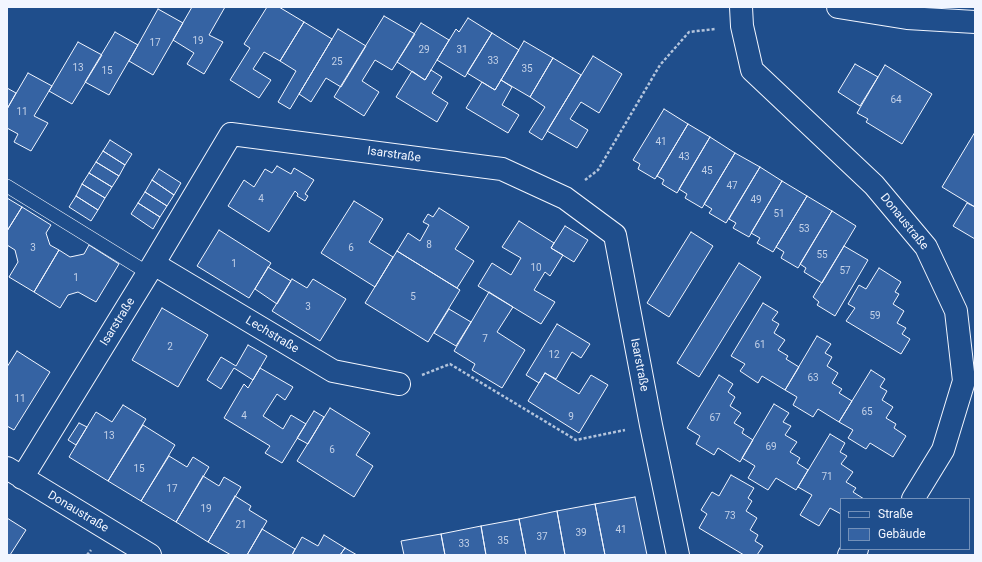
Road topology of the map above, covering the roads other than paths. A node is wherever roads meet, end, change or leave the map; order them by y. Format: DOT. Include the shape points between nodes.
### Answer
graph roads {
  1 [pos="741,7"];
  2 [pos="838,7"];
  3 [pos="975,22"];
  4 [pos="7,186"];
  5 [pos="151,269"];
  6 [pos="970,381"];
  7 [pos="400,384"];
  8 [pos="15,473"];
  9 [pos="914,498"];
  10 [pos="150,555"];
  11 [pos="678,555"];
  1 -- 6 [label="street, Donaustraße" via="742,26 752,70 874,185 926,247 956,311"];
  2 -- 3 [label="street" via="908,18"];
  4 -- 5 [label="lane"];
  5 -- 7 [label="street, Lechstraße" via="333,371"];
  5 -- 8 [label="street, Isarstraße"];
  5 -- 11 [label="street, Isarstraße" via="231,134 502,169 565,198 615,235 650,425"];
  6 -- 9 [label="street, Donaustraße" via="943,450"];
  8 -- 10 [label="street, Donaustraße"];
}
